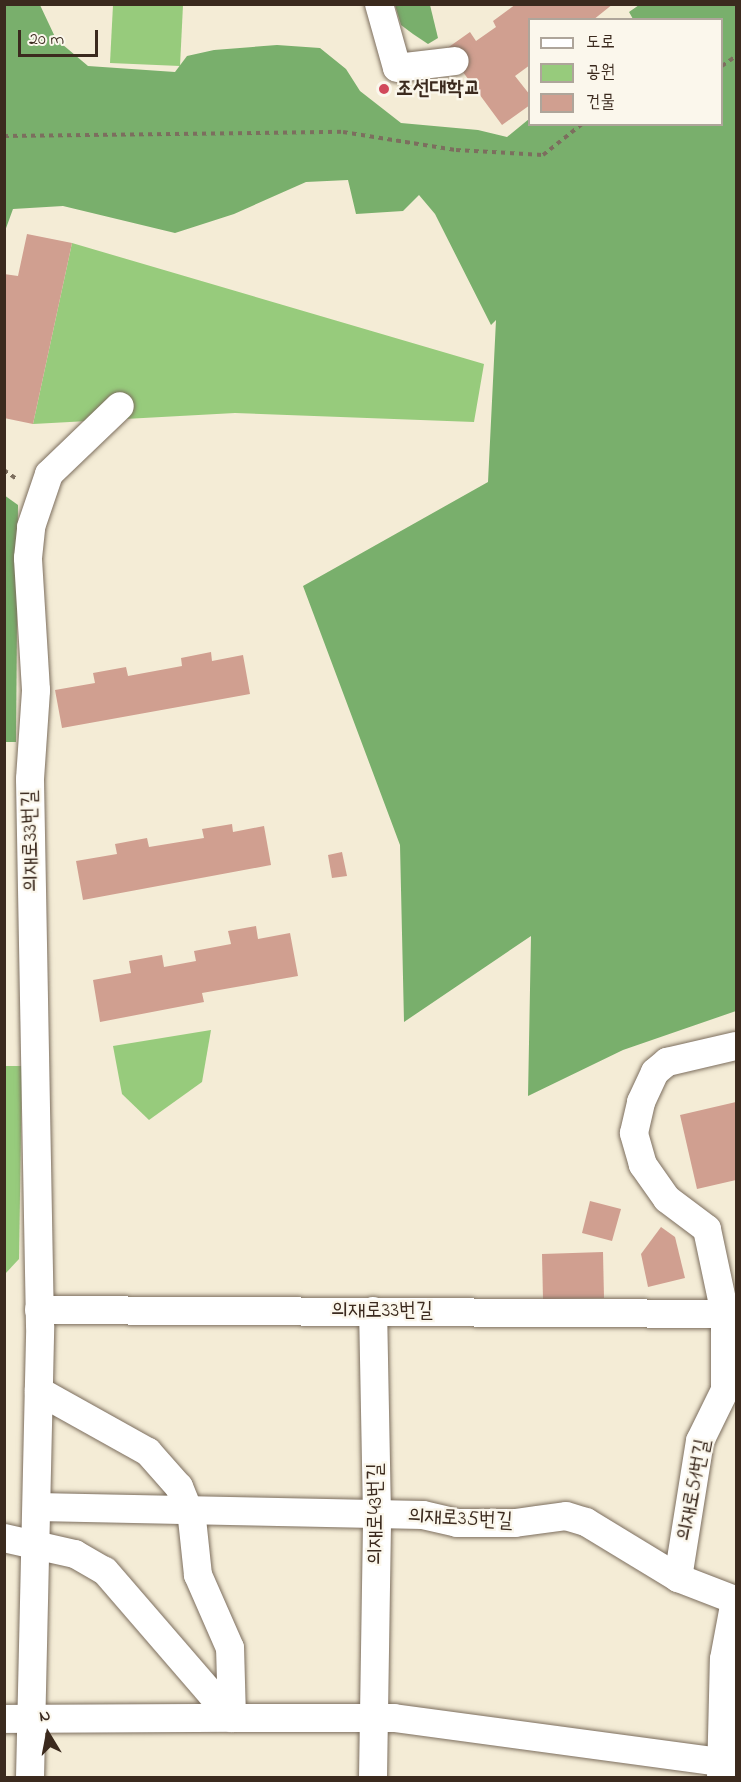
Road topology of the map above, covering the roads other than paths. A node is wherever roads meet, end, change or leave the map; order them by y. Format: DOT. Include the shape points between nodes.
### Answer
graph roads {
  1 [pos="379,4"];
  2 [pos="455,61"];
  3 [pos="120,406"];
  4 [pos="17,780"];
  5 [pos="736,1046"];
  6 [pos="39,1310"];
  7 [pos="373,1311"];
  8 [pos="725,1314"];
  9 [pos="39,1391"];
  10 [pos="37,1507"];
  11 [pos="189,1513"];
  12 [pos="377,1515"];
  13 [pos="4,1538"];
  14 [pos="35,1545"];
  15 [pos="678,1578"];
  16 [pos="736,1600"];
  17 [pos="232,1718"];
  18 [pos="373,1718"];
  19 [pos="18,1719"];
  20 [pos="726,1769"];
  21 [pos="30,1778"];
  22 [pos="373,1778"];
  1 -- 2 [label="street" via="397,68"];
  3 -- 4 [label="street, 의재로33번길" via="49,474 31,527 28,579 36,690"];
  4 -- 6 [label="street, 의재로33번길"];
  5 -- 8 [label="street, 의재로51번길" via="667,1062 655,1072 641,1101 634,1133 643,1165 667,1198 707,1229"];
  6 -- 7 [label="street, 의재로33번길"];
  6 -- 9 [label="street, 의재로33번길"];
  7 -- 8 [label="street, 의재로33번길"];
  7 -- 12 [label="street, 의재로43번길"];
  8 -- 15 [label="street, 의재로51번길" via="725,1390 700,1441"];
  9 -- 10 [label="street, 의재로33번길"];
  9 -- 11 [label="street" via="134,1442 165,1468"];
  10 -- 11 [label="street, 의재로35번길"];
  10 -- 14 [label="street, 의재로33번길"];
  11 -- 12 [label="street, 의재로35번길"];
  11 -- 17 [label="street" via="198,1575 230,1648"];
  12 -- 15 [label="street, 의재로35번길" via="423,1515 457,1523 515,1523 566,1516 586,1522"];
  12 -- 18 [label="street, 의재로43번길"];
  13 -- 14 [label="street"];
  14 -- 17 [label="street" via="88,1560 124,1589"];
  14 -- 19 [label="street, 의재로33번길"];
  15 -- 16 [label="street"];
  16 -- 20 [label="street" via="724,1659"];
  17 -- 18 [label="street"];
  17 -- 19 [label="street"];
  18 -- 20 [label="street" via="443,1723"];
  18 -- 22 [label="street, 의재로43번길"];
  19 -- 21 [label="street, 의재로33번길"];
}
